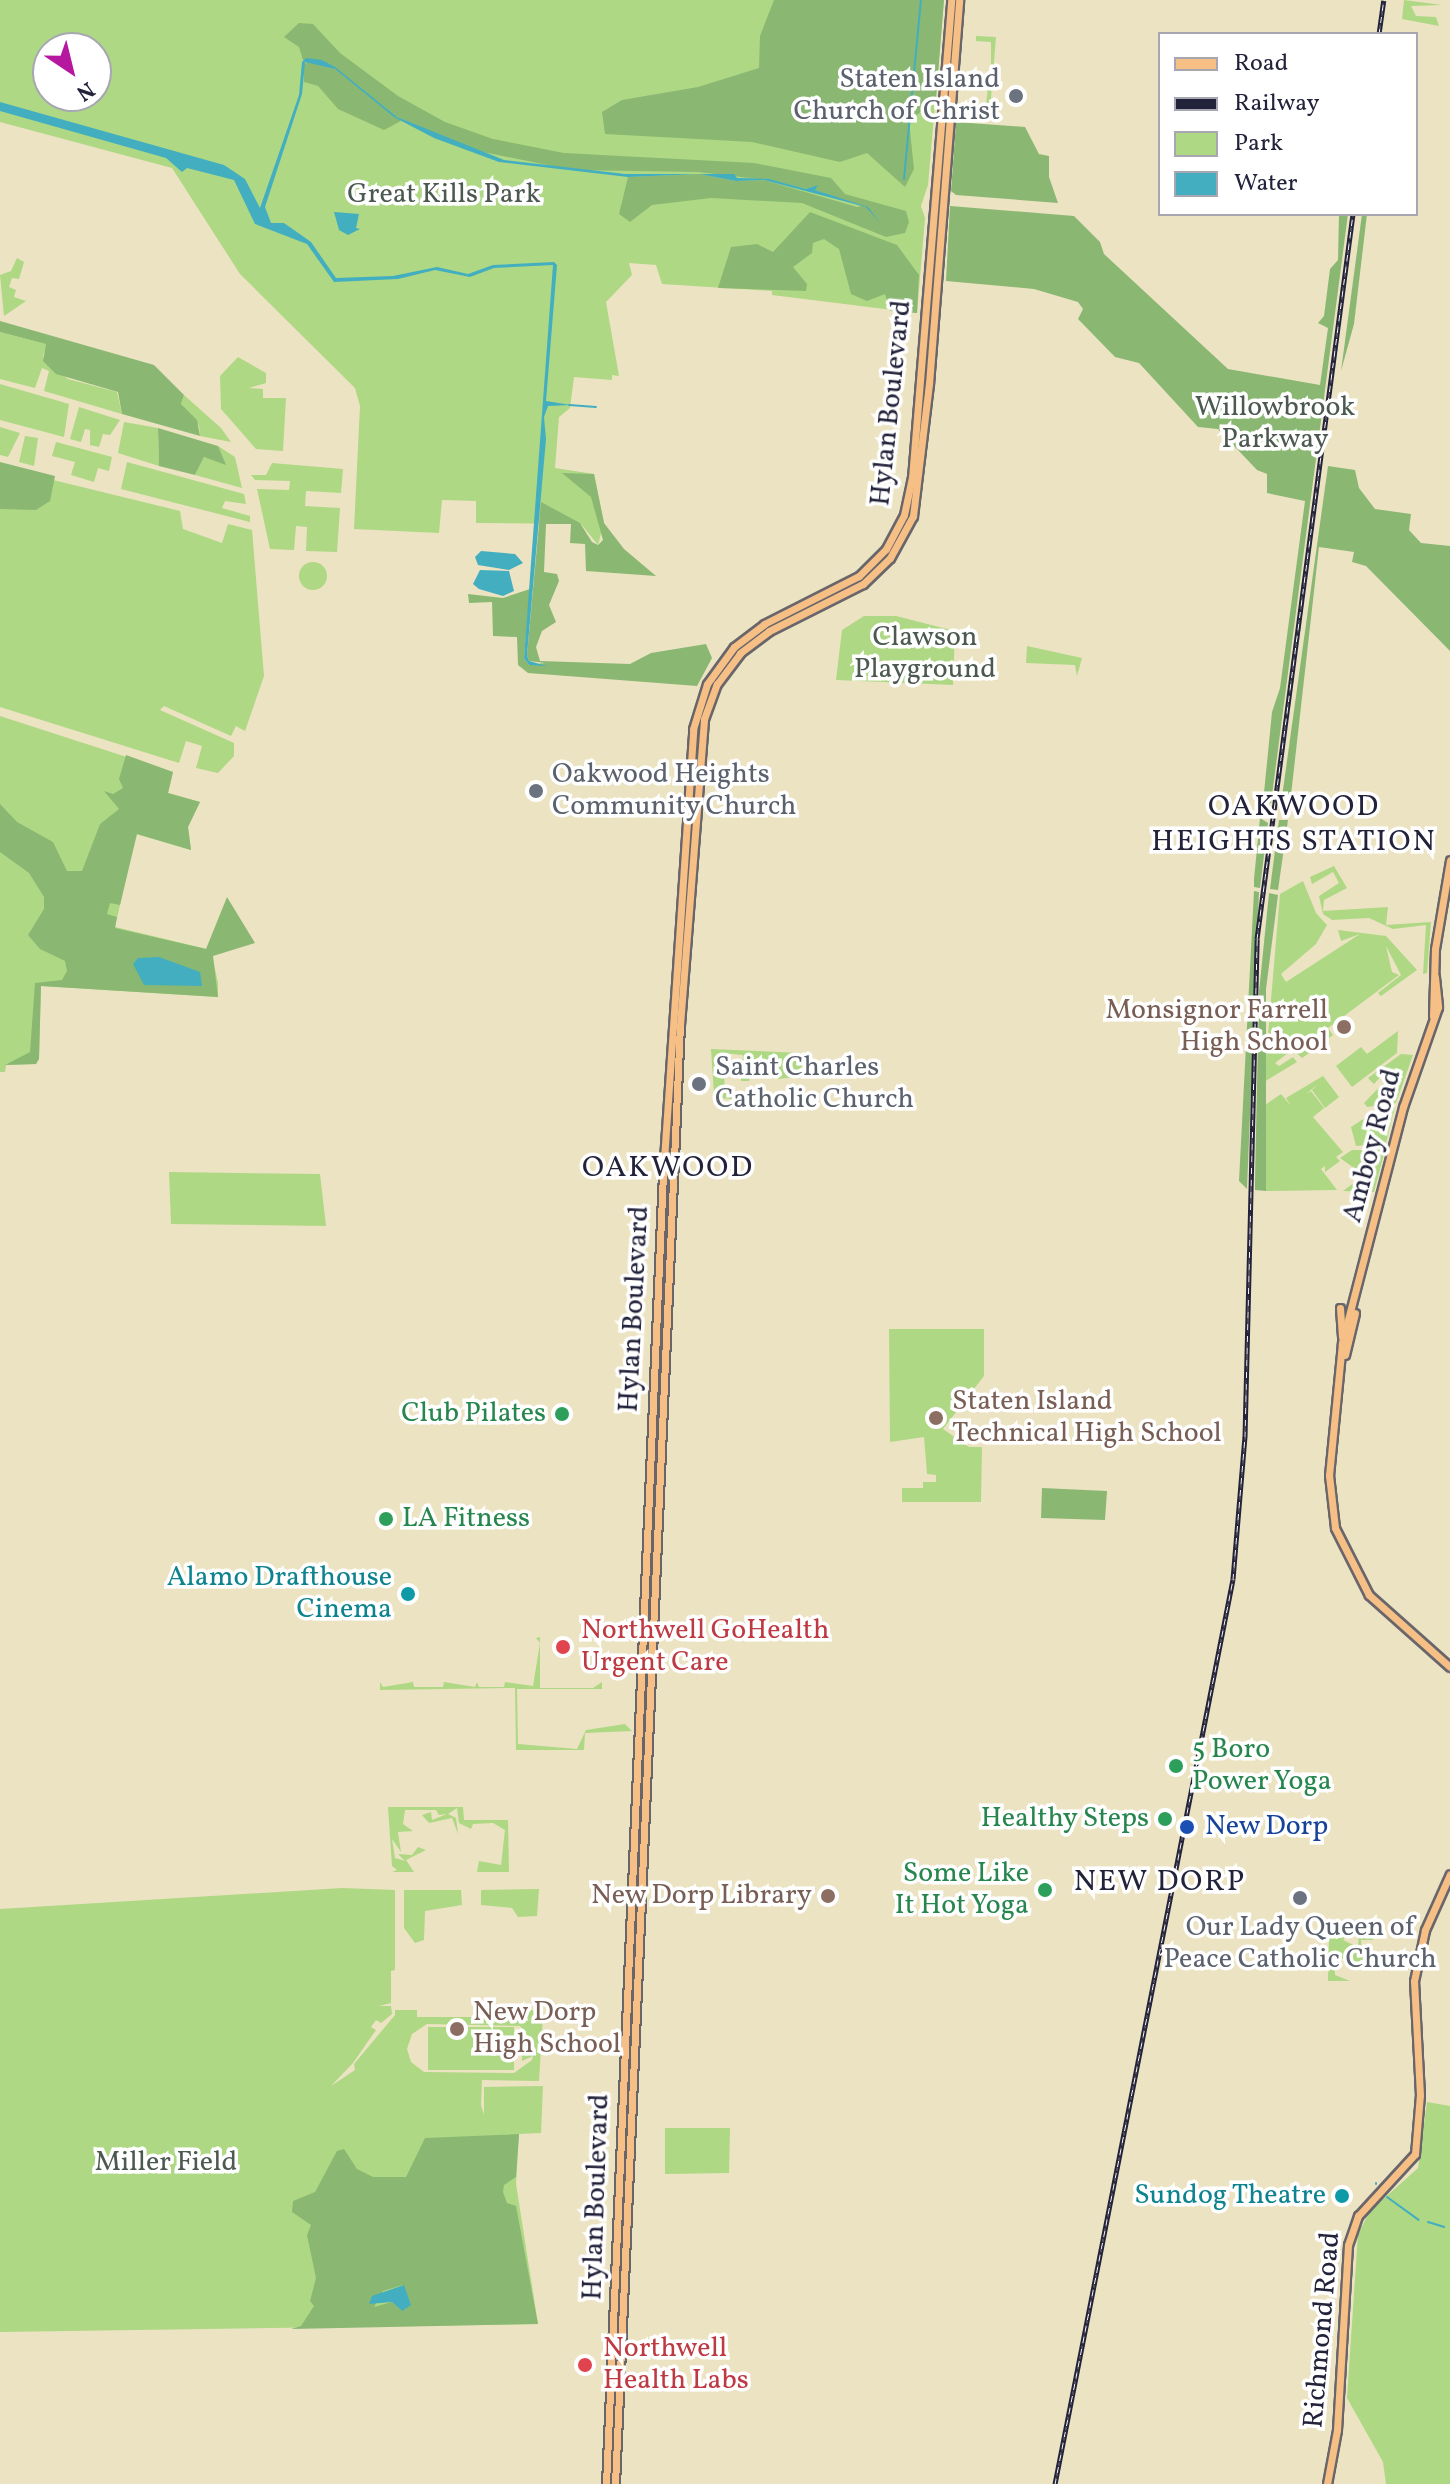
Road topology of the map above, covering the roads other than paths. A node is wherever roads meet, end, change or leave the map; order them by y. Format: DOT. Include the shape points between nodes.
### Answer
graph roads {
  1 [pos="951,0"];
  2 [pos="959,0"];
  3 [pos="1450,860"];
  4 [pos="1359,1287"];
  5 [pos="1340,1308"];
  6 [pos="1342,1343"];
  7 [pos="1343,1360"];
  8 [pos="1450,1667"];
  9 [pos="650,1694"];
  10 [pos="640,1695"];
  11 [pos="1450,1874"];
  12 [pos="625,2062"];
  13 [pos="635,2062"];
  14 [pos="620,2280"];
  15 [pos="606,2484"];
  16 [pos="615,2484"];
  17 [pos="1327,2484"];
  1 -- 10 [label="main road, Hylan Boulevard" via="912,478 904,515 886,549 859,576 764,624 734,647 711,675 694,719 672,1002"];
  2 -- 9 [label="main road, Hylan Boulevard" via="930,374 913,516 890,558 863,584 769,631 740,653 717,684 704,719 681,1005"];
  3 -- 4 [label="main road, Amboy Road" via="1433,1017 1403,1107"];
  4 -- 6 [label="main road, Amboy Road"];
  4 -- 7 [label="main road, Amboy Road"];
  5 -- 6 [label="main road"];
  6 -- 7 [label="main road, Amboy Road"];
  7 -- 8 [label="main road, Amboy Road" via="1329,1475 1335,1528 1369,1595"];
  9 -- 10 [label="main road"];
  9 -- 13 [label="main road, Hylan Boulevard"];
  10 -- 12 [label="main road, Hylan Boulevard"];
  11 -- 17 [label="main road, Richmond Road" via="1425,1930 1414,1981 1420,2095 1415,2154 1358,2216 1348,2245 1337,2430"];
  12 -- 13 [label="main road"];
  12 -- 14 [label="main road, Hylan Boulevard"];
  13 -- 14 [label="main road, Hylan Boulevard"];
  14 -- 15 [label="main road, Hylan Boulevard"];
  14 -- 16 [label="main road, Hylan Boulevard"];
}
